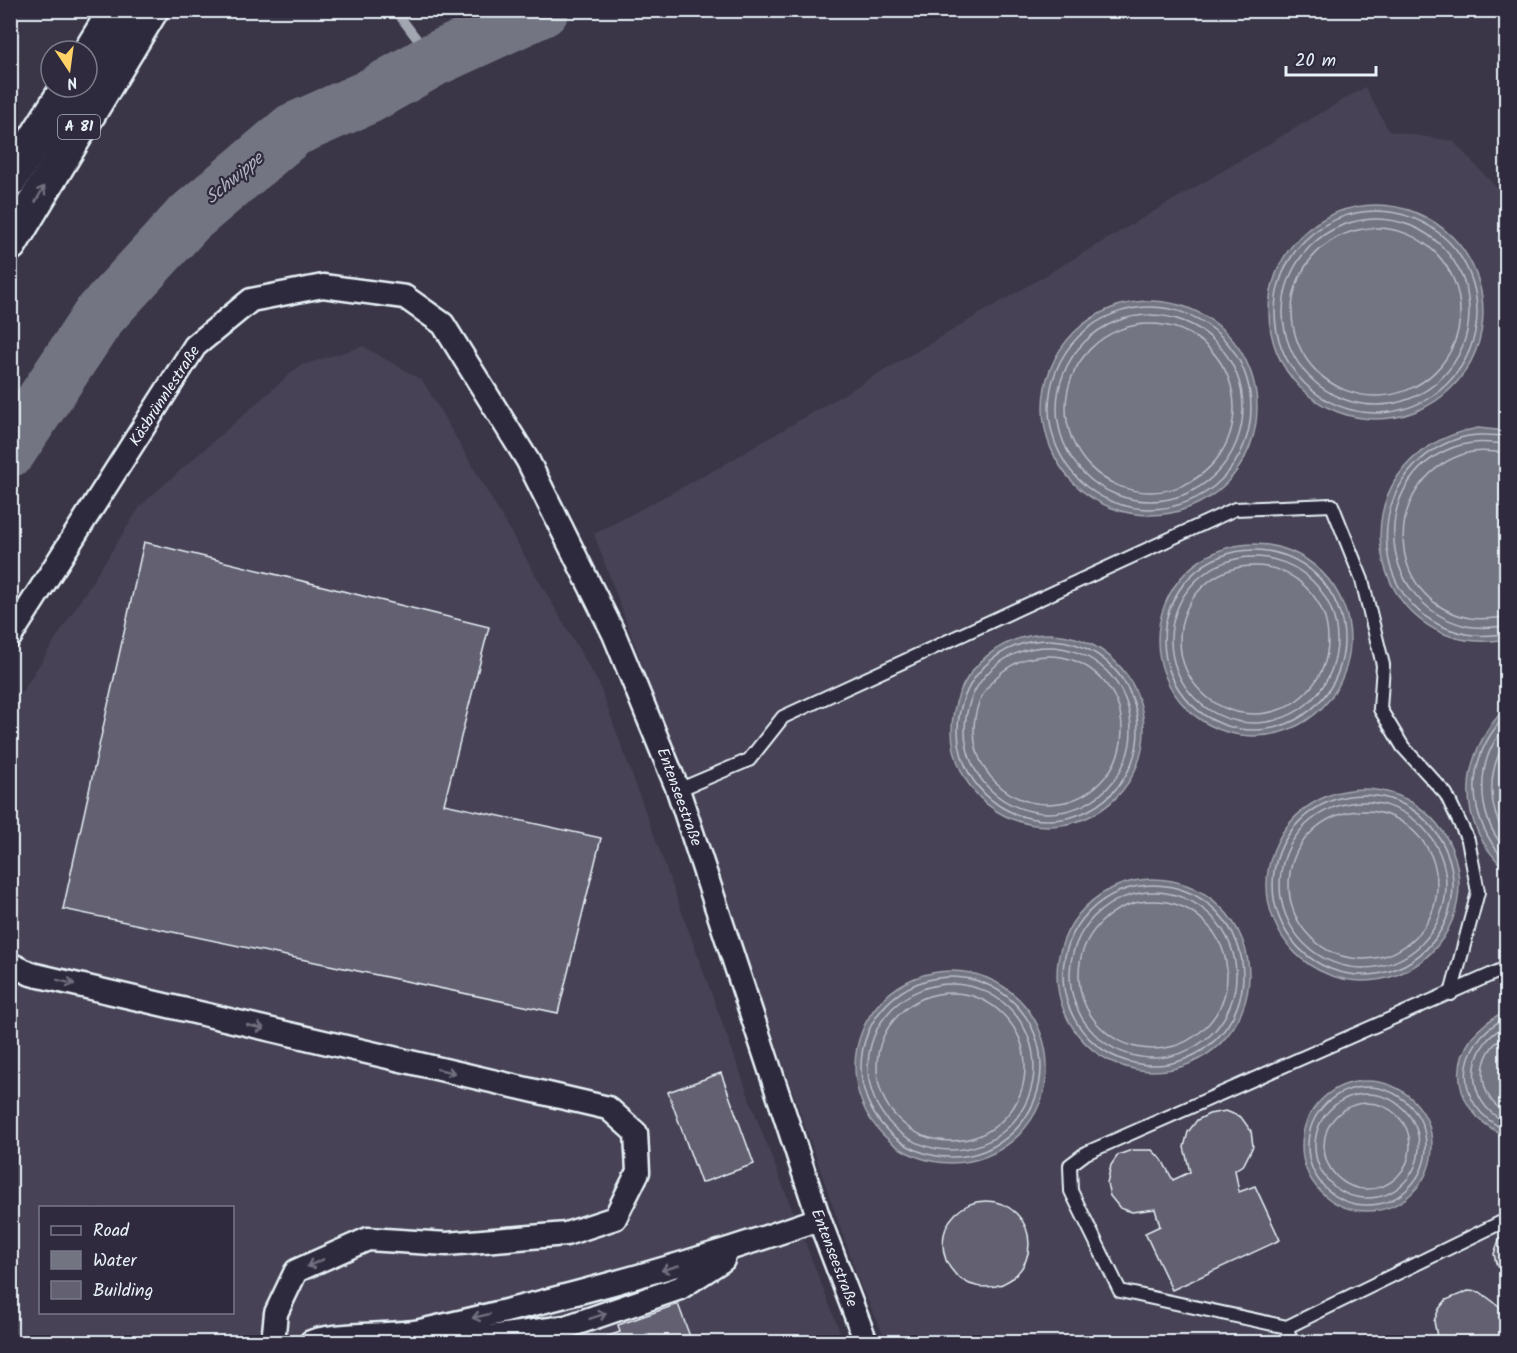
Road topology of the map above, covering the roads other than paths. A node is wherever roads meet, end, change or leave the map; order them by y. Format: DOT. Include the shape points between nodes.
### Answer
graph roads {
  1 [pos="116,10"];
  2 [pos="151,10"];
  3 [pos="98,39"];
  4 [pos="61,99"];
  5 [pos="10,180"];
  6 [pos="10,244"];
  7 [pos="405,297"];
  8 [pos="10,637"];
  9 [pos="678,790"];
  10 [pos="10,964"];
  11 [pos="1506,968"];
  12 [pos="1451,994"];
  13 [pos="1506,1220"];
  14 [pos="808,1223"];
  15 [pos="1287,1327"];
  16 [pos="273,1342"];
  17 [pos="311,1342"];
  18 [pos="866,1342"];
  19 [pos="1291,1342"];
  1 -- 3 [label="highway"];
  6 -- 2 [label="highway, A 81, one-way"];
  4 -- 5 [label="highway, A 81"];
  7 -- 8 [label="street, Käsbrünnlestraße" via="323,286 251,300 195,346"];
  7 -- 9 [label="street, Entenseestraße" via="443,324 528,461 614,634"];
  9 -- 12 [label="lane" via="749,760 783,717 1235,508 1332,505 1362,580 1383,665 1380,709 1402,747 1446,794 1468,840 1478,892"];
  9 -- 14 [label="street, Entenseestraße"];
  10 -- 16 [label="street, one-way" via="31,974 608,1108 636,1133 638,1172 615,1218 566,1234 447,1244 368,1239 296,1271 276,1313"];
  11 -- 12 [label="lane"];
  12 -- 15 [label="lane" via="1086,1153 1070,1165 1071,1191 1120,1291"];
  13 -- 15 [label="lane"];
  14 -- 17 [label="street" via="746,1245 680,1288 566,1327 473,1339 416,1332"];
  14 -- 18 [label="street, Entenseestraße"];
  15 -- 19 [label="lane"];
}
